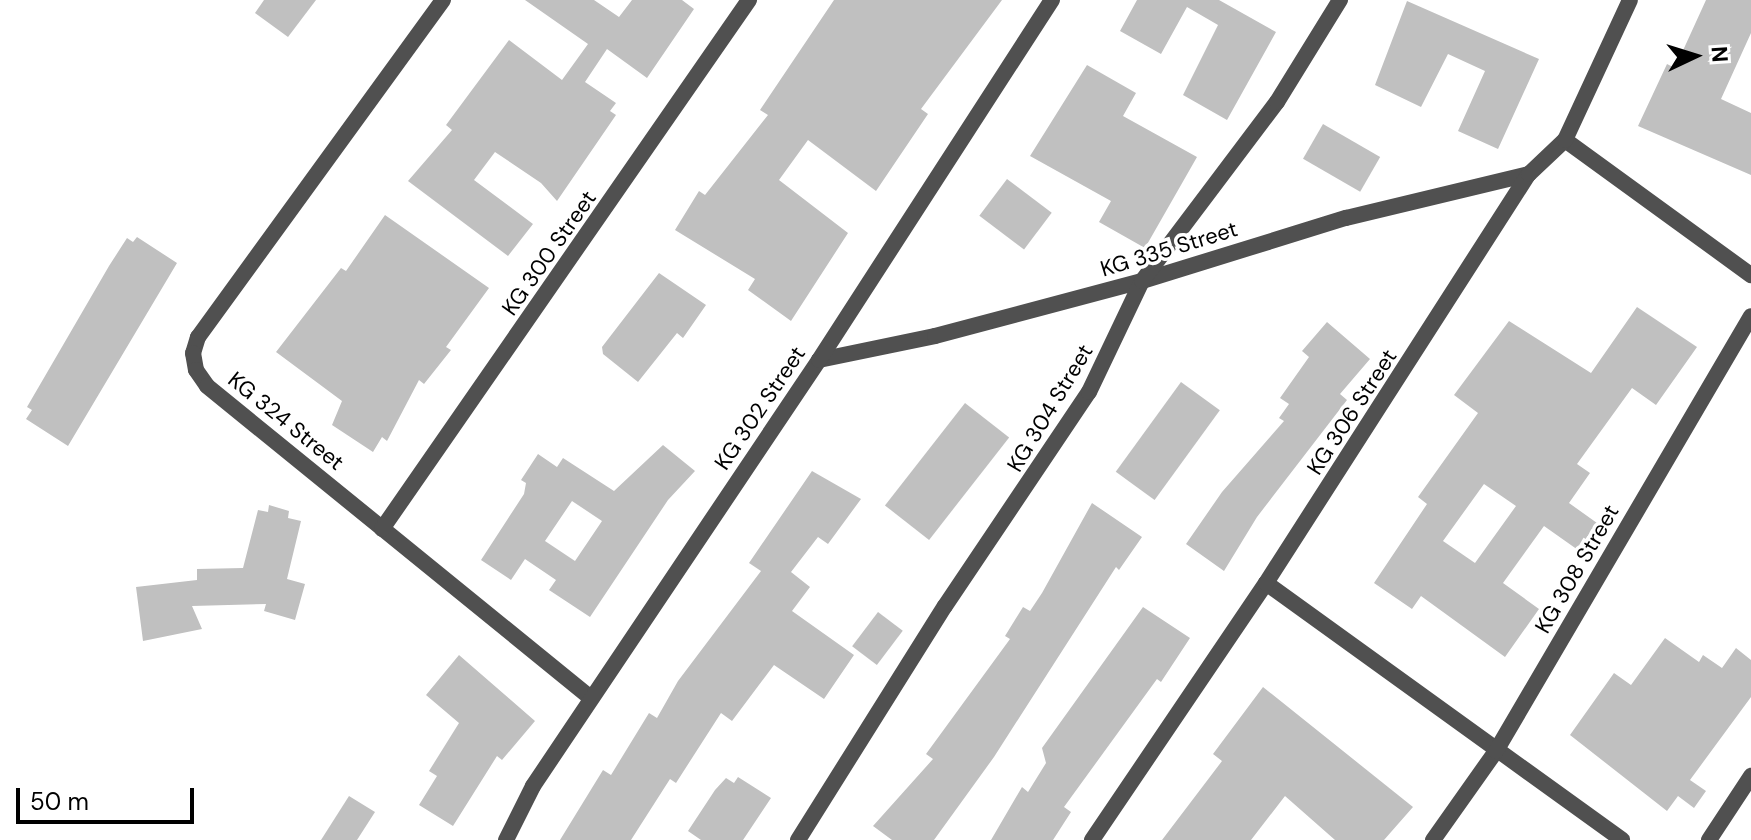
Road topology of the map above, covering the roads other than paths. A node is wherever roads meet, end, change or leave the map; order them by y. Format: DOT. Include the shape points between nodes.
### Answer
graph roads {
  1 [pos="443,0"];
  2 [pos="749,0"];
  3 [pos="1052,0"];
  4 [pos="1340,0"];
  5 [pos="1630,0"];
  6 [pos="1565,140"];
  7 [pos="1529,174"];
  8 [pos="1751,275"];
  9 [pos="1142,281"];
  10 [pos="1751,316"];
  11 [pos="819,360"];
  12 [pos="382,529"];
  13 [pos="1266,583"];
  14 [pos="590,697"];
  15 [pos="1496,751"];
  16 [pos="1751,776"];
  17 [pos="506,840"];
  18 [pos="798,840"];
  19 [pos="1092,840"];
  20 [pos="1433,840"];
  21 [pos="1622,840"];
  22 [pos="1709,840"];
  1 -- 12 [label="street, KG 324 Street" via="234,285 193,353 207,386"];
  2 -- 12 [label="street, KG 300 Street"];
  3 -- 11 [label="street, KG 302 Street"];
  4 -- 9 [label="street, KG 304 Street" via="1277,102"];
  5 -- 6 [label="street, KG 306 Street"];
  6 -- 7 [label="street, KG 306 Street"];
  6 -- 8 [label="street"];
  7 -- 9 [label="street, KG 335 Street" via="1346,218"];
  7 -- 13 [label="street, KG 306 Street"];
  9 -- 11 [label="street, KG 335 Street" via="935,336"];
  9 -- 18 [label="street, KG 304 Street" via="1089,392 945,606"];
  10 -- 15 [label="street, KG 308 Street"];
  11 -- 14 [label="street, KG 302 Street"];
  12 -- 14 [label="street, KG 324 Street"];
  13 -- 15 [label="street"];
  13 -- 19 [label="street, KG 306 Street"];
  14 -- 17 [label="street, KG 302 Street" via="533,786"];
  15 -- 20 [label="street, KG 308 Street"];
  15 -- 21 [label="street"];
  16 -- 22 [label="street"];
}
